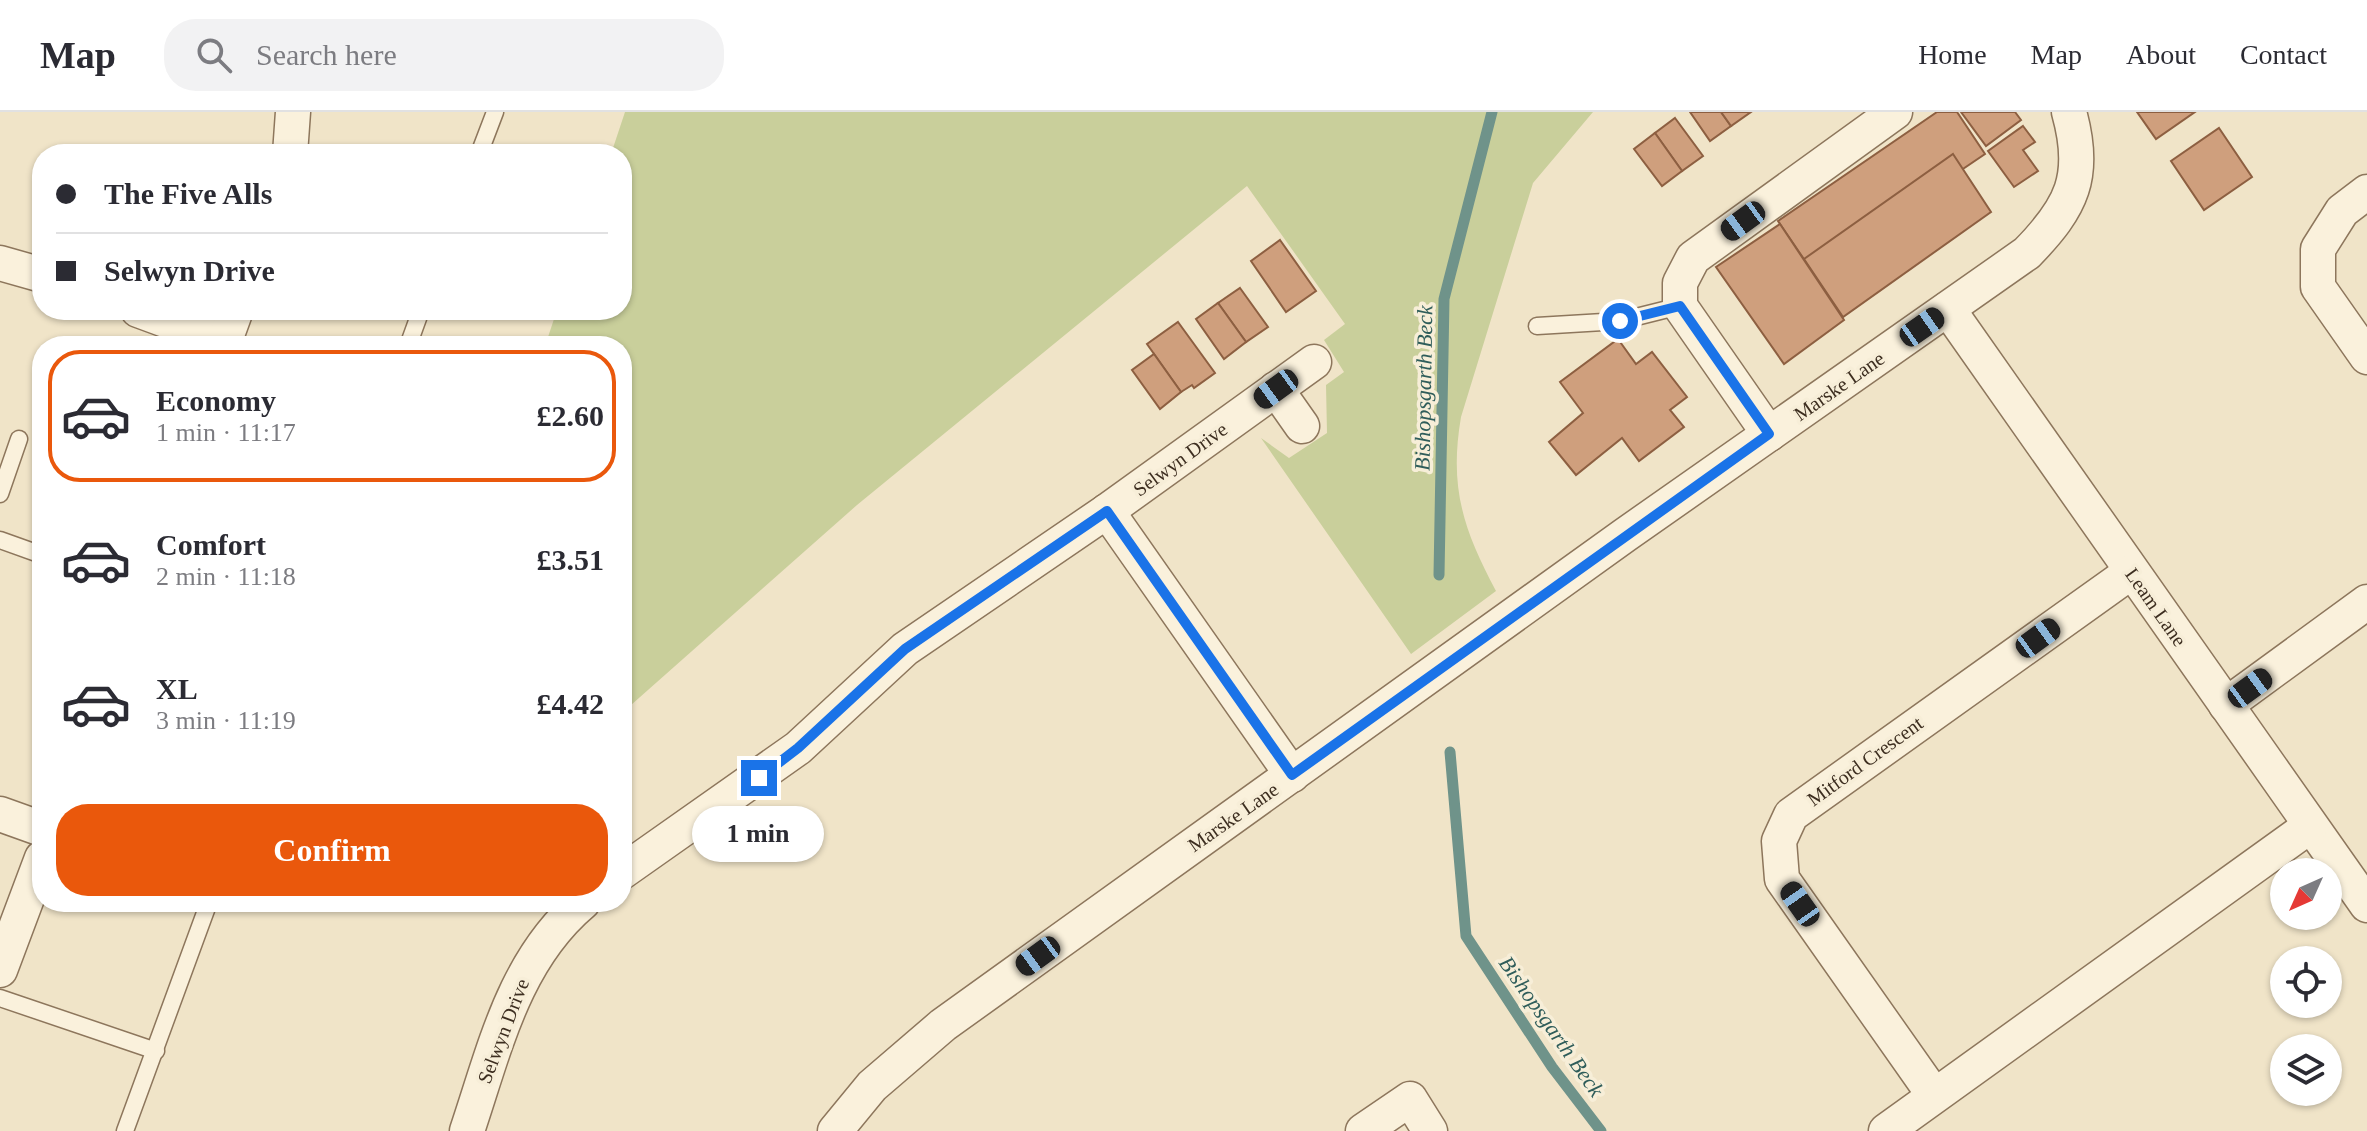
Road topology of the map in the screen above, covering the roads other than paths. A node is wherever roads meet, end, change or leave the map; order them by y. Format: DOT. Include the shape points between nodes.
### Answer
graph roads {
  1 [pos="293,112"];
  2 [pos="495,112"];
  3 [pos="1895,112"];
  4 [pos="2069,112"];
  5 [pos="291,144"];
  6 [pos="483,144"];
  7 [pos="2367,192"];
  8 [pos="0,263"];
  9 [pos="32,272"];
  10 [pos="1680,306"];
  11 [pos="1948,309"];
  12 [pos="163,320"];
  13 [pos="1537,326"];
  14 [pos="204,336"];
  15 [pos="2367,357"];
  16 [pos="1314,362"];
  17 [pos="1276,389"];
  18 [pos="1302,426"];
  19 [pos="1769,434"];
  20 [pos="19,439"];
  21 [pos="0,494"];
  22 [pos="1107,511"];
  23 [pos="0,540"];
  24 [pos="32,551"];
  25 [pos="2131,572"];
  26 [pos="2367,602"];
  27 [pos="2226,705"];
  28 [pos="1292,775"];
  29 [pos="0,814"];
  30 [pos="32,825"];
  31 [pos="2310,826"];
  32 [pos="632,865"];
  33 [pos="32,885"];
  34 [pos="2367,905"];
  35 [pos="205,912"];
  36 [pos="571,912"];
  37 [pos="0,970"];
  38 [pos="0,998"];
  39 [pos="156,1051"];
  40 [pos="1934,1095"];
  41 [pos="125,1131"];
  42 [pos="467,1131"];
  43 [pos="835,1131"];
  44 [pos="1363,1131"];
  45 [pos="1430,1131"];
  46 [pos="1886,1131"];
  1 -- 5 [label="street"];
  2 -- 6 [label="lane"];
  3 -- 10 [label="street" via="1693,258 1680,283"];
  4 -- 11 [label="street, Marske Lane" via="2078,156 2064,210 2027,253"];
  7 -- 15 [label="street" via="2342,211 2318,249 2318,287"];
  8 -- 9 [label="street"];
  10 -- 13 [label="lane" via="1620,321"];
  10 -- 19 [label="street"];
  11 -- 19 [label="street, Marske Lane"];
  11 -- 25 [label="street, Leam Lane"];
  12 -- 14 [label="street"];
  16 -- 17 [label="street, Selwyn Drive"];
  17 -- 18 [label="street"];
  17 -- 22 [label="street, Selwyn Drive"];
  19 -- 28 [label="street, Marske Lane"];
  20 -- 21 [label="lane"];
  22 -- 28 [label="street"];
  22 -- 32 [label="street, Selwyn Drive" via="905,649 798,748"];
  23 -- 24 [label="lane"];
  25 -- 27 [label="street, Leam Lane"];
  25 -- 40 [label="street, Mitford Crescent" via="1791,815 1779,841 1782,879"];
  26 -- 27 [label="street"];
  27 -- 31 [label="street, Leam Lane"];
  28 -- 43 [label="street, Marske Lane" via="943,1025 872,1086"];
  29 -- 30 [label="street"];
  31 -- 34 [label="street, Leam Lane"];
  31 -- 40 [label="street"];
  33 -- 37 [label="street"];
  35 -- 39 [label="lane"];
  36 -- 42 [label="street, Selwyn Drive" via="535,953 512,998"];
  38 -- 39 [label="lane"];
  39 -- 41 [label="lane"];
  40 -- 46 [label="street"];
  44 -- 45 [label="street" via="1410,1099"];
}
